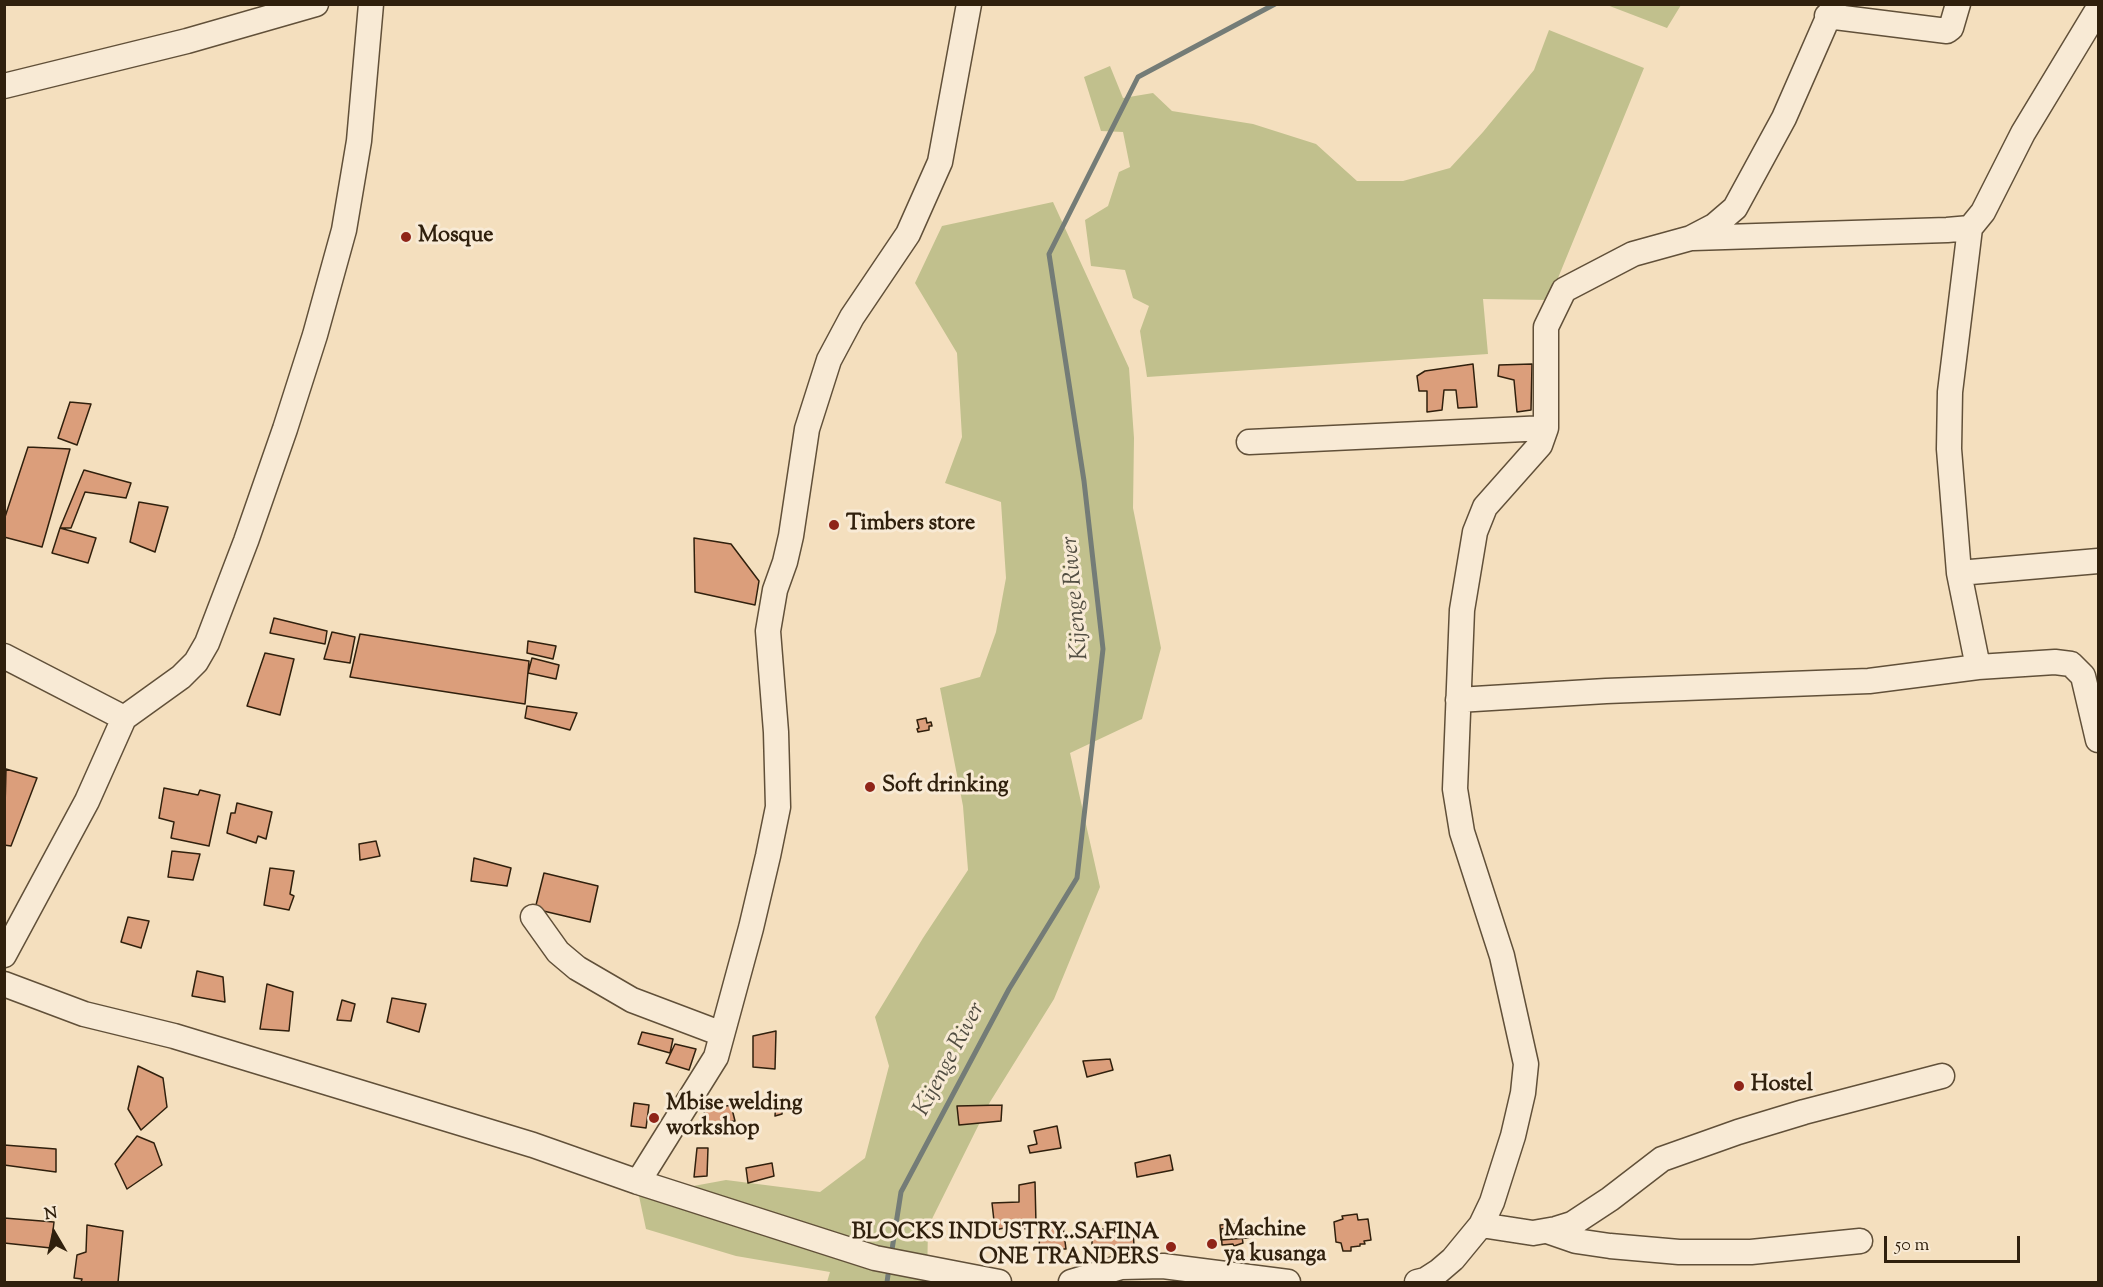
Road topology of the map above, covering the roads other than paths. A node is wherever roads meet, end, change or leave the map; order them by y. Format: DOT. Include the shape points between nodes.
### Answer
graph roads {
  1 [pos="316,4"];
  2 [pos="371,4"];
  3 [pos="969,4"];
  4 [pos="1958,4"];
  5 [pos="2098,9"];
  6 [pos="1831,10"];
  7 [pos="4,86"];
  8 [pos="1970,228"];
  9 [pos="1691,238"];
  10 [pos="1546,428"];
  11 [pos="1249,442"];
  12 [pos="2098,561"];
  13 [pos="1959,573"];
  14 [pos="4,656"];
  15 [pos="1978,667"];
  16 [pos="1458,700"];
  17 [pos="124,718"];
  18 [pos="2098,740"];
  19 [pos="533,917"];
  20 [pos="4,955"];
  21 [pos="4,984"];
  22 [pos="722,1034"];
  23 [pos="1942,1076"];
  24 [pos="638,1182"];
  25 [pos="1481,1225"];
  26 [pos="1547,1232"];
  27 [pos="1860,1241"];
  28 [pos="999,1282"];
  29 [pos="1071,1282"];
  30 [pos="1288,1282"];
  31 [pos="1424,1282"];
  1 -- 7 [label="street"];
  2 -- 17 [label="street" via="359,141 344,230 315,335 250,530 196,662"];
  3 -- 22 [label="street" via="940,162 908,234 852,317 829,360 807,429 791,536 768,631 777,763 776,819 752,928"];
  4 -- 6 [label="street" via="1947,31"];
  5 -- 8 [label="street" via="2023,133 1983,212"];
  6 -- 9 [label="street" via="1784,118 1735,208 1714,226"];
  8 -- 9 [label="street"];
  8 -- 13 [label="street" via="1950,392 1949,449"];
  9 -- 10 [label="street" via="1633,254 1564,290 1546,327"];
  10 -- 11 [label="street"];
  10 -- 16 [label="street" via="1540,445 1485,507 1475,532 1462,610"];
  12 -- 13 [label="street"];
  13 -- 15 [label="street"];
  14 -- 17 [label="street"];
  15 -- 16 [label="street" via="1869,681"];
  15 -- 18 [label="street" via="2071,664 2083,676"];
  16 -- 25 [label="street" via="1455,789 1462,832 1502,956 1526,1064 1513,1136"];
  17 -- 20 [label="street" via="87,801"];
  19 -- 22 [label="street" via="558,952 577,968 632,1000"];
  21 -- 24 [label="street" via="84,1014 174,1036 533,1145"];
  22 -- 24 [label="street" via="706,1075"];
  23 -- 26 [label="street" via="1771,1122 1662,1159 1572,1224"];
  24 -- 28 [label="street" via="875,1258"];
  25 -- 26 [label="street"];
  25 -- 31 [label="street" via="1453,1259"];
  26 -- 27 [label="street" via="1576,1241 1680,1252 1751,1252"];
  29 -- 30 [label="street" via="1121,1267 1163,1266"];
}
